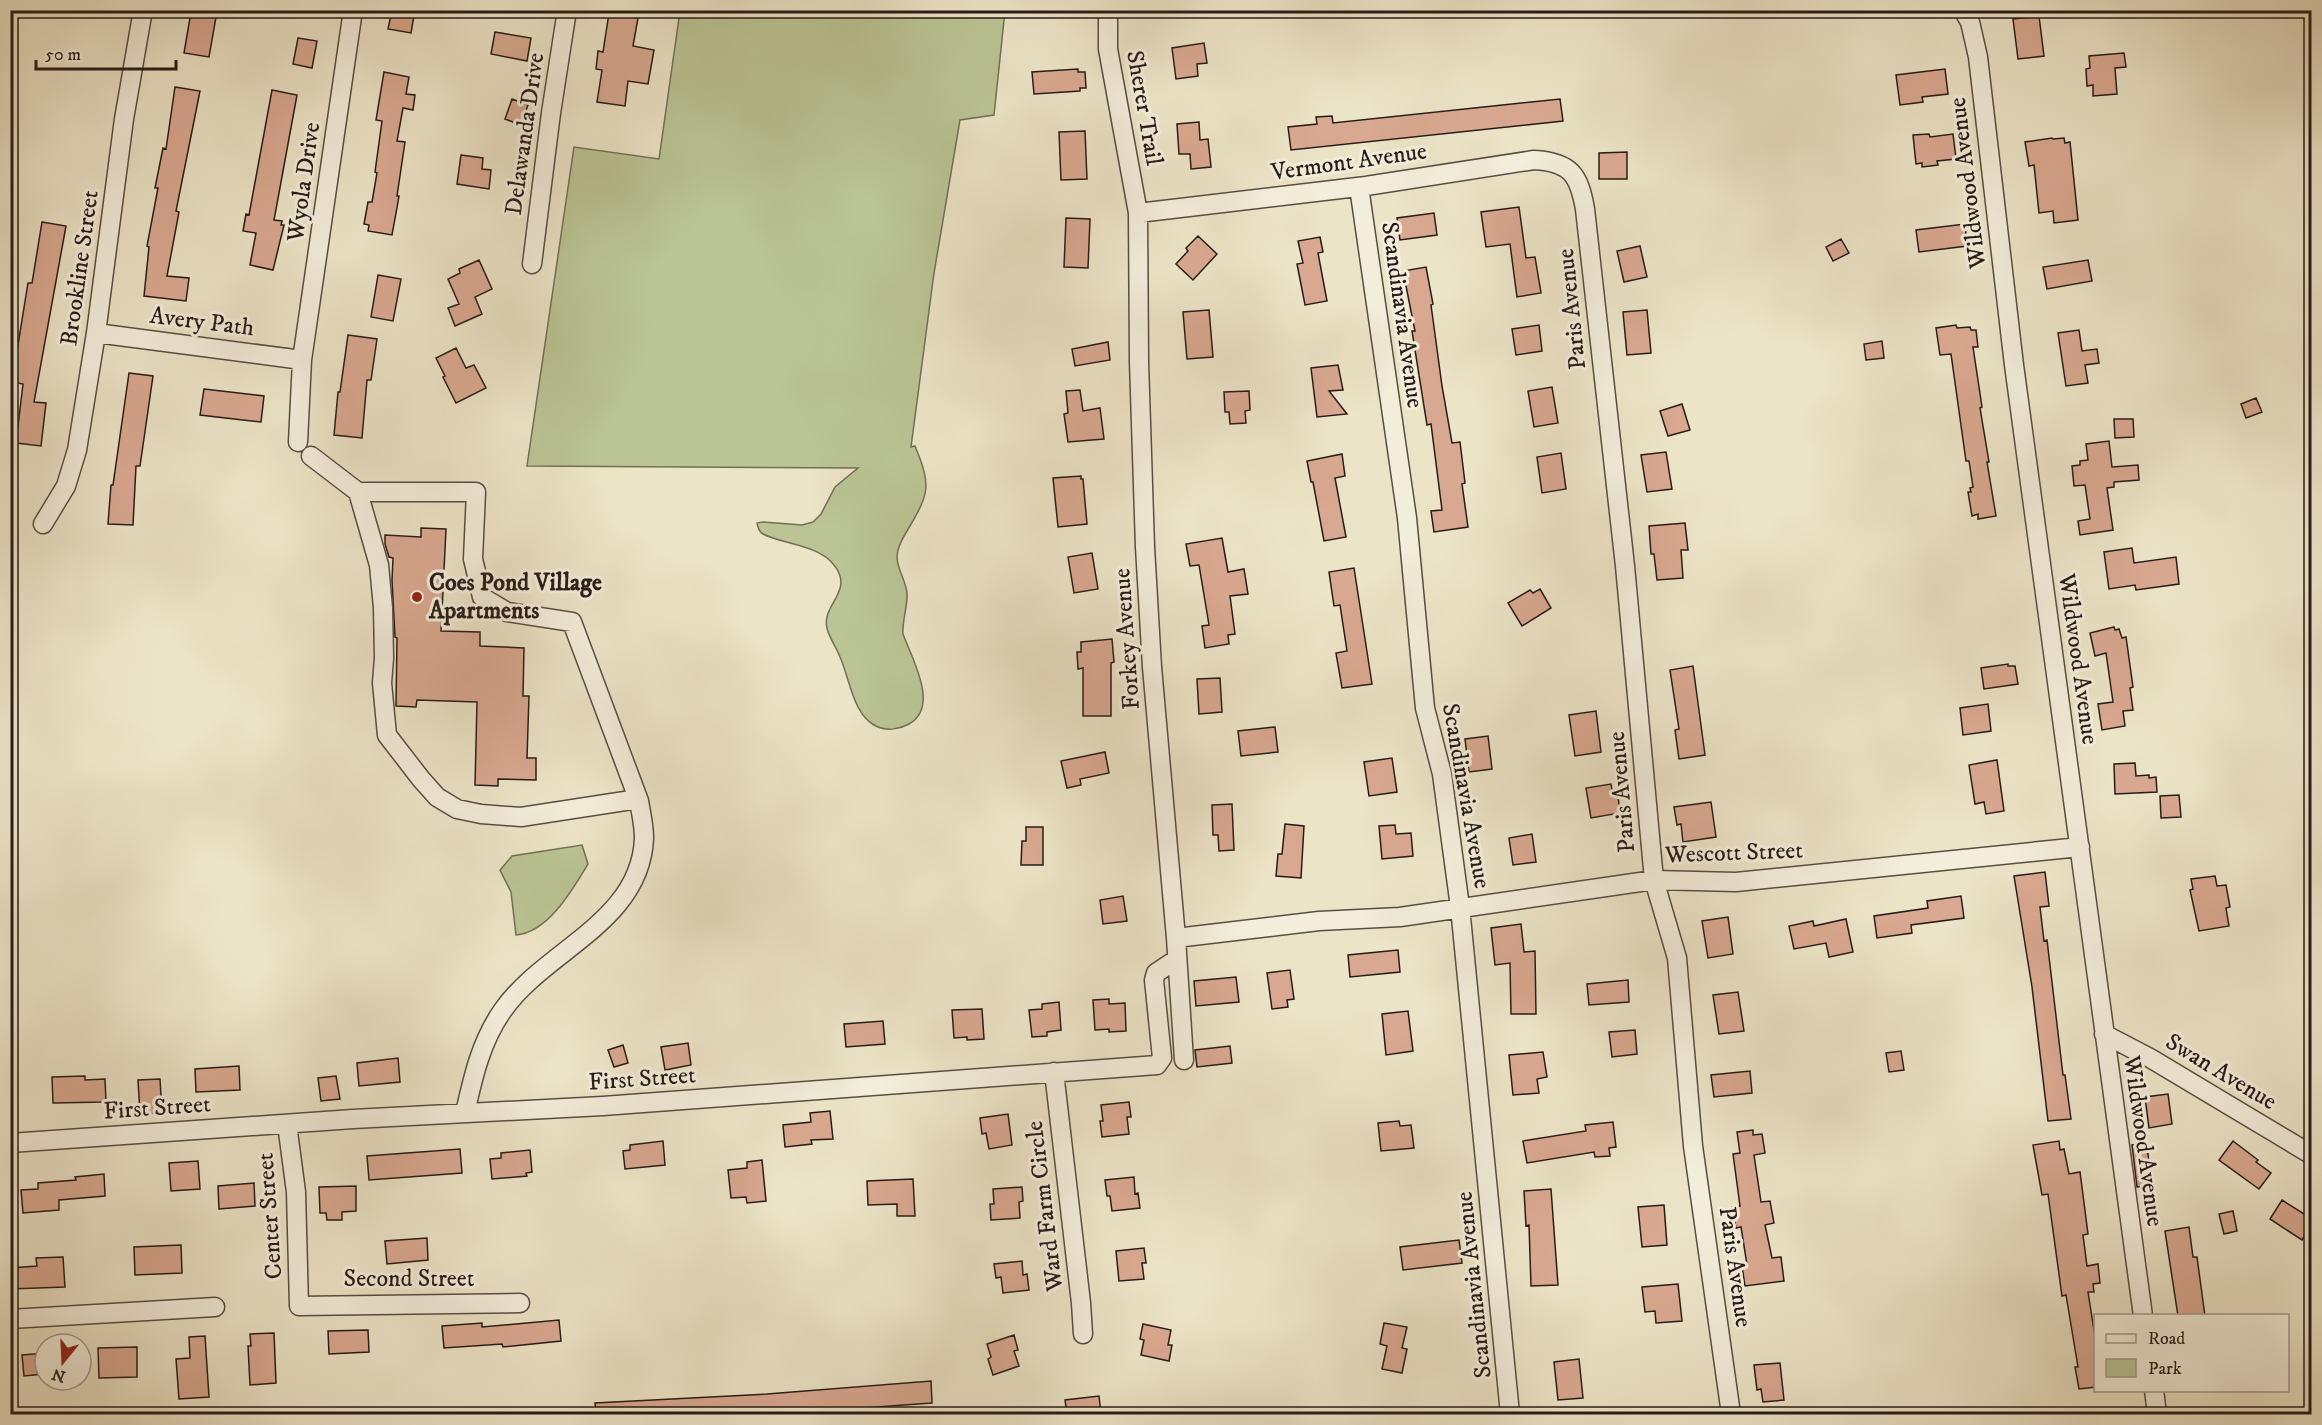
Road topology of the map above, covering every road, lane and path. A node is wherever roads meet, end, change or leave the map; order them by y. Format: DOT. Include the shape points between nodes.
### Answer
graph roads {
  1 [pos="143,10"];
  2 [pos="353,10"];
  3 [pos="567,10"];
  4 [pos="1108,10"];
  5 [pos="1964,10"];
  6 [pos="1565,168"];
  7 [pos="1359,187"];
  8 [pos="1138,213"];
  9 [pos="532,264"];
  10 [pos="96,333"];
  11 [pos="302,360"];
  12 [pos="298,442"];
  13 [pos="310,456"];
  14 [pos="358,492"];
  15 [pos="42,524"];
  16 [pos="638,799"];
  17 [pos="2080,847"];
  18 [pos="1654,880"];
  19 [pos="1460,907"];
  20 [pos="1176,938"];
  21 [pos="1177,959"];
  22 [pos="2104,1034"];
  23 [pos="1184,1060"];
  24 [pos="1054,1072"];
  25 [pos="465,1113"];
  26 [pos="287,1124"];
  27 [pos="10,1143"];
  28 [pos="2312,1155"];
  29 [pos="520,1303"];
  30 [pos="299,1306"];
  31 [pos="215,1307"];
  32 [pos="2143,1314"];
  33 [pos="10,1319"];
  34 [pos="1083,1334"];
  35 [pos="2154,1392"];
  36 [pos="1510,1414"];
  37 [pos="1731,1414"];
  38 [pos="2157,1414"];
  1 -- 10 [label="street, Brookline Street" via="124,119"];
  2 -- 11 [label="street, Wyola Drive"];
  3 -- 9 [label="street, Delawanda Drive"];
  4 -- 8 [label="street, Sherer Trail" via="1108,49"];
  5 -- 17 [label="street, Wildwood Avenue" via="1978,57 2014,365"];
  6 -- 7 [label="street, Vermont Avenue" via="1556,162 1534,160"];
  6 -- 18 [label="street, Paris Avenue" via="1577,178 1585,209 1625,566"];
  7 -- 8 [label="street, Vermont Avenue"];
  7 -- 19 [label="street, Scandinavia Avenue" via="1407,518 1425,708 1442,774"];
  8 -- 20 [label="street, Forkey Avenue" via="1145,546"];
  10 -- 11 [label="street, Avery Path"];
  10 -- 15 [label="street, Brookline Street" via="77,450 66,486"];
  11 -- 12 [label="street, Wyola Drive"];
  13 -- 14 [label="street"];
  14 -- 16 [label="street" via="476,492 473,559 482,597 507,612 572,622"];
  14 -- 16 [label="street" via="379,565 387,735 421,779 457,809 481,814 521,817"];
  16 -- 25 [label="street" via="644,838 629,888 601,922 533,977 503,1010 477,1062"];
  17 -- 18 [label="street, Wescott Street" via="1736,882"];
  17 -- 22 [label="street, Wildwood Avenue"];
  18 -- 19 [label="street, Wescott Street"];
  18 -- 37 [label="street, Paris Avenue" via="1677,958 1693,1146"];
  19 -- 20 [label="street, Wescott Street" via="1400,917 1319,921"];
  19 -- 36 [label="street, Scandinavia Avenue"];
  20 -- 21 [label="street, Forkey Avenue"];
  21 -- 23 [label="street, Forkey Avenue"];
  21 -- 24 [label="street, First Street" via="1156,973 1154,980 1162,1058 1157,1065"];
  22 -- 28 [label="street, Swan Avenue"];
  22 -- 32 [label="street, Wildwood Avenue"];
  24 -- 25 [label="street, First Street" via="614,1106"];
  24 -- 34 [label="street, Ward Farm Circle"];
  25 -- 26 [label="street, First Street"];
  26 -- 27 [label="street, First Street"];
  26 -- 30 [label="street, Center Street" via="296,1192"];
  29 -- 30 [label="street, Second Street"];
  31 -- 33 [label="street"];
  35 -- 38 [label="street"];
}
